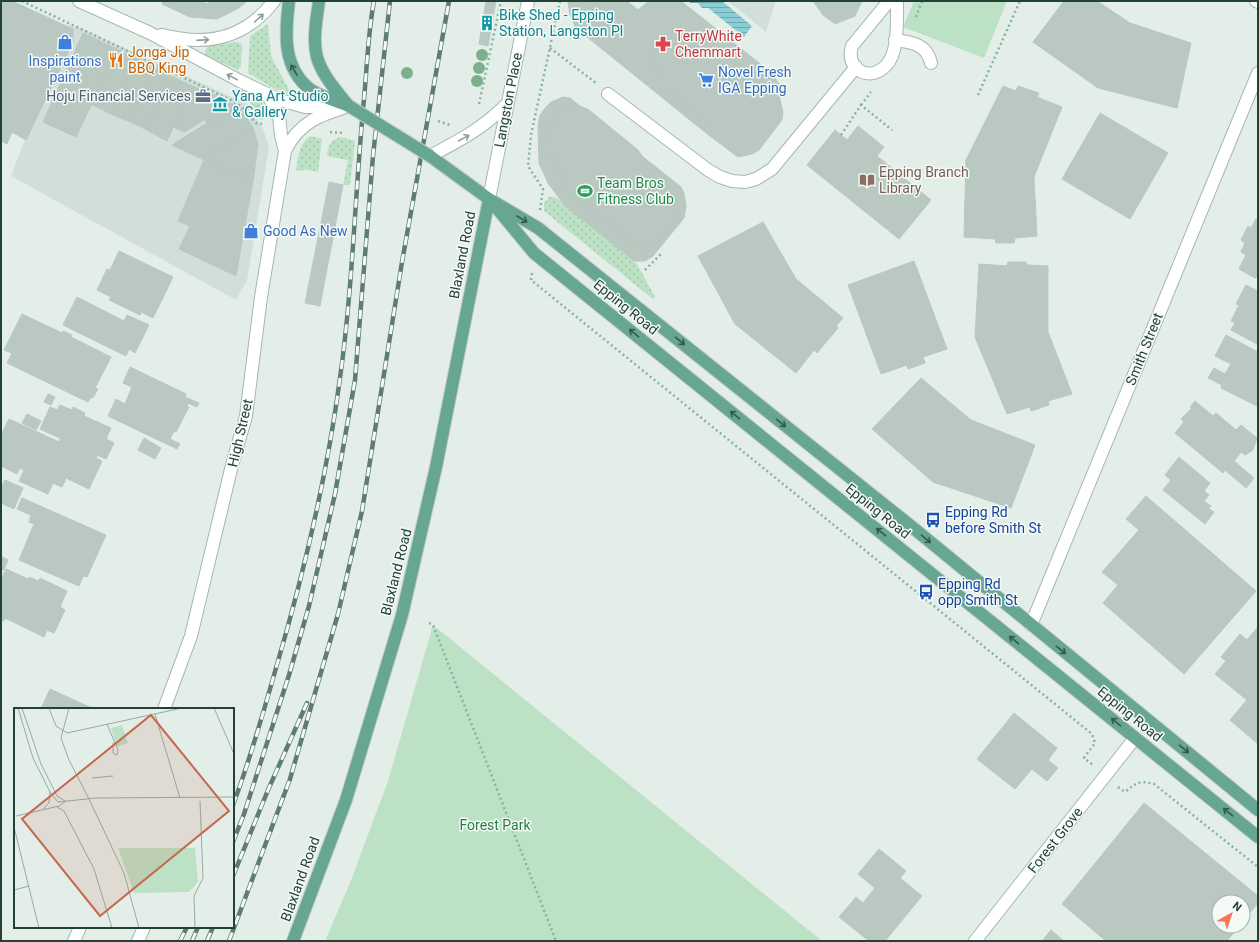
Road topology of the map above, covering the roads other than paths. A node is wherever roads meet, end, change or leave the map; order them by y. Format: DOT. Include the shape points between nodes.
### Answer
graph roads {
  1 [pos="274,1"];
  2 [pos="289,1"];
  3 [pos="319,1"];
  4 [pos="528,1"];
  5 [pos="889,1"];
  6 [pos="897,1"];
  7 [pos="85,2"];
  8 [pos="150,33"];
  9 [pos="895,40"];
  10 [pos="931,63"];
  11 [pos="856,67"];
  12 [pos="1258,73"];
  13 [pos="267,94"];
  14 [pos="608,94"];
  15 [pos="507,104"];
  16 [pos="348,106"];
  17 [pos="285,151"];
  18 [pos="430,156"];
  19 [pos="489,198"];
  20 [pos="1030,625"];
  21 [pos="164,708"];
  22 [pos="1136,738"];
  23 [pos="1258,810"];
  24 [pos="1258,837"];
  25 [pos="80,928"];
  26 [pos="144,928"];
  27 [pos="74,941"];
  28 [pos="138,941"];
  29 [pos="293,941"];
  30 [pos="975,941"];
  8 -- 1 [label="street, one-way" via="194,40 225,36 240,31 259,18"];
  16 -- 2 [label="main road, one-way" via="311,90 294,71 288,58 286,42"];
  3 -- 16 [label="main road" via="315,32 319,66"];
  4 -- 15 [label="street, Langston Place"];
  5 -- 11 [label="street" via="852,46 851,58"];
  6 -- 9 [label="street"];
  7 -- 8 [label="street"];
  13 -- 8 [label="street, one-way"];
  9 -- 10 [label="street" via="922,46"];
  9 -- 11 [label="street" via="891,58 876,74 867,74"];
  11 -- 14 [label="street" via="772,169 756,179 745,182 732,182 708,170"];
  12 -- 20 [label="street, Smith Street"];
  13 -- 16 [label="street" via="306,107"];
  13 -- 17 [label="street, High Street" via="279,116"];
  18 -- 15 [label="street, one-way" via="474,133"];
  15 -- 19 [label="street, Langston Place"];
  16 -- 17 [label="street, High Street" via="326,113 305,125 291,138"];
  16 -- 18 [label="main road, Epping Road, bridge"];
  17 -- 21 [label="street, High Street" via="260,297 246,416 191,636"];
  18 -- 19 [label="main road, Epping Road"];
  19 -- 20 [label="main road, Epping Road, one-way" via="538,228 912,527"];
  22 -- 19 [label="main road, Epping Road, one-way" via="534,253"];
  19 -- 29 [label="main road, Blaxland Road" via="436,467 402,615 346,800"];
  20 -- 23 [label="main road, Epping Road, one-way"];
  24 -- 22 [label="main road, Epping Road, one-way"];
  22 -- 30 [label="street, Forest Grove"];
  25 -- 27 [label="street"];
  26 -- 28 [label="street"];
}
